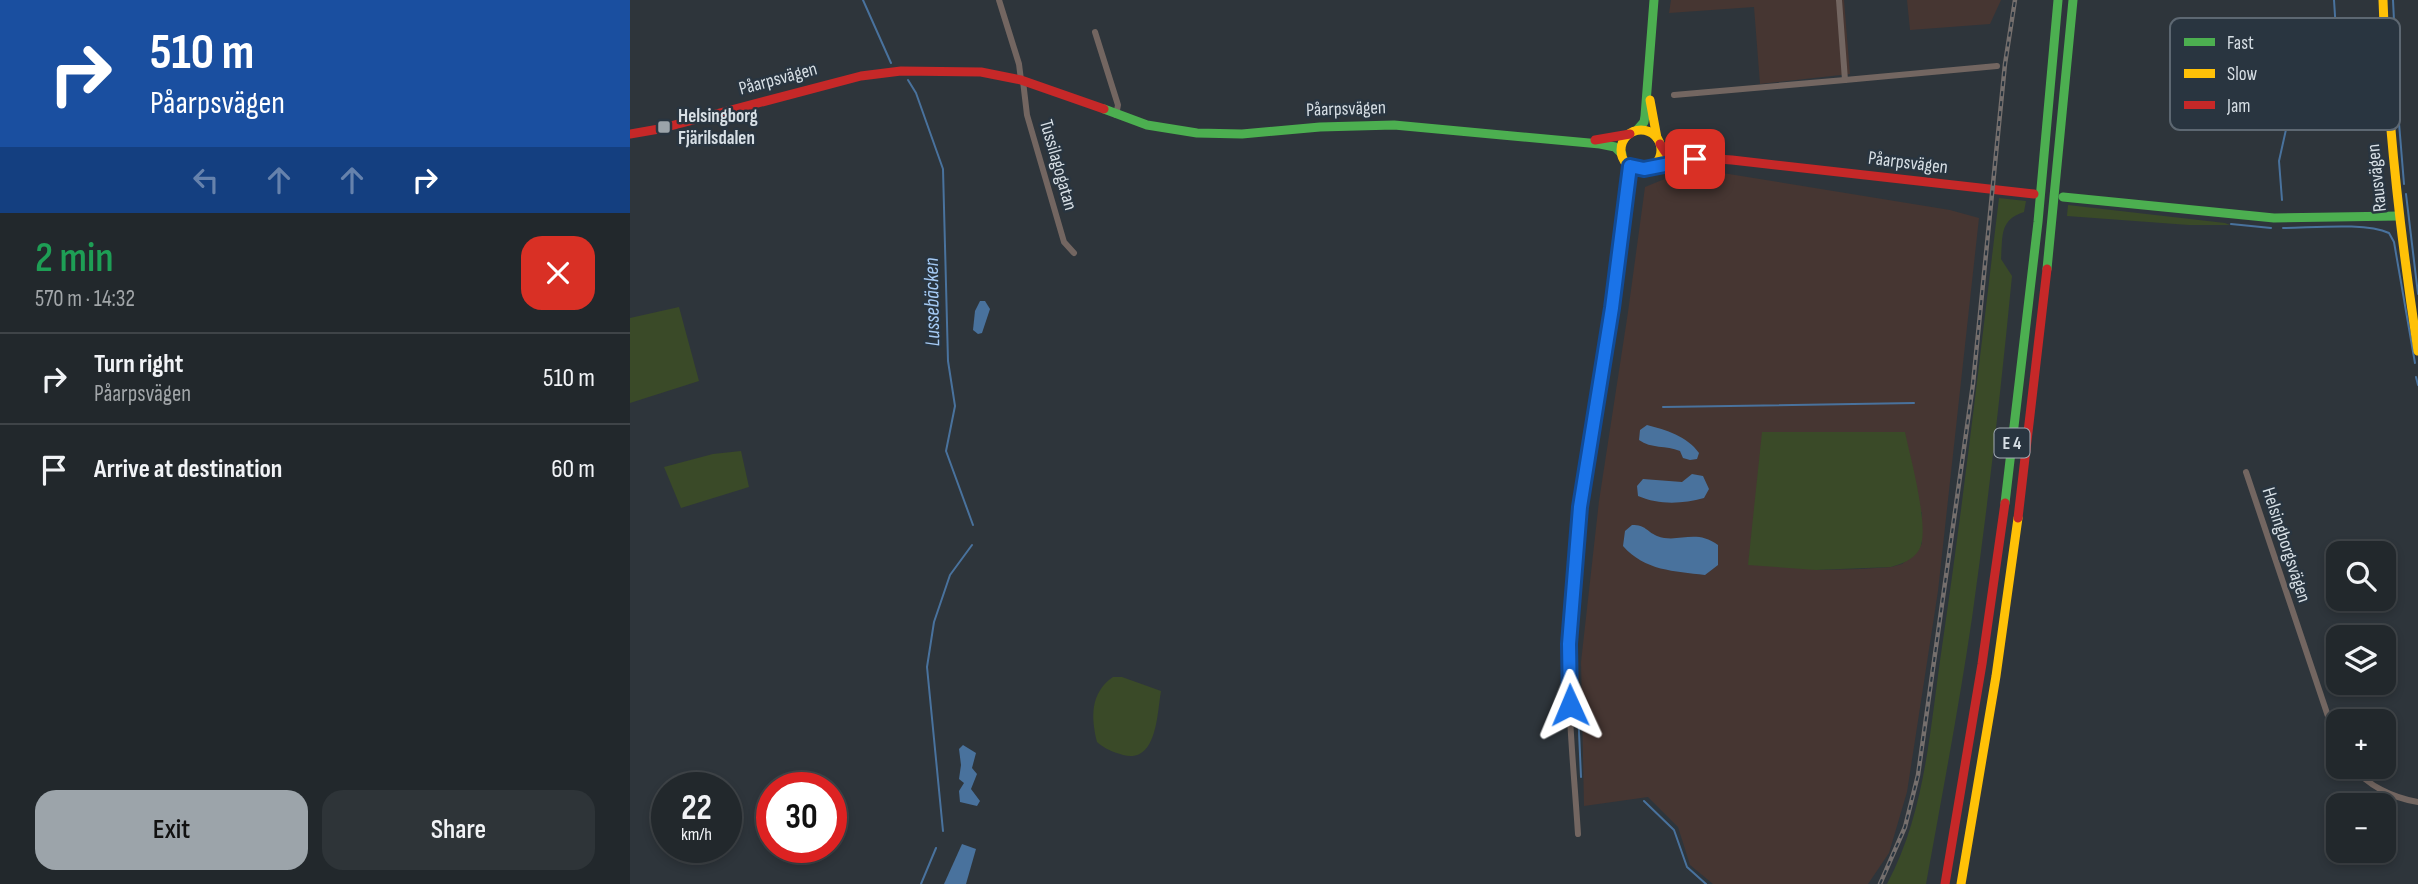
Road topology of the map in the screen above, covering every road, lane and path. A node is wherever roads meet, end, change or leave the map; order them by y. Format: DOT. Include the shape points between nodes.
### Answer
graph roads {
  1 [pos="999,0"];
  2 [pos="1654,0"];
  3 [pos="1839,0"];
  4 [pos="2058,0"];
  5 [pos="2073,0"];
  6 [pos="2383,0"];
  7 [pos="2384,18"];
  8 [pos="1095,32"];
  9 [pos="1997,66"];
  10 [pos="1844,80"];
  11 [pos="1022,81"];
  12 [pos="1647,82"];
  13 [pos="1674,95"];
  14 [pos="1116,115"];
  15 [pos="2391,130"];
  16 [pos="1633,132"];
  17 [pos="630,134"];
  18 [pos="1659,141"];
  19 [pos="1579,142"];
  20 [pos="1622,154"];
  21 [pos="1695,159"];
  22 [pos="1630,166"];
  23 [pos="1649,167"];
  24 [pos="2034,194"];
  25 [pos="2063,197"];
  26 [pos="2399,216"];
  27 [pos="1074,253"];
  28 [pos="2418,351"];
  29 [pos="2246,472"];
  30 [pos="2326,710"];
  31 [pos="2365,779"];
  32 [pos="2418,802"];
  33 [pos="1578,834"];
  34 [pos="1945,884"];
  35 [pos="1961,884"];
  1 -- 11 [label="street"];
  2 -- 12 [label="main road"];
  3 -- 10 [label="street"];
  4 -- 34 [label="main road, E 4" via="2020,387 1983,660"];
  5 -- 35 [label="main road, E 4" via="2019,504"];
  6 -- 7 [label="main road, Rausvägen"];
  8 -- 14 [label="street" via="1118,105"];
  9 -- 10 [label="street"];
  10 -- 13 [label="street"];
  11 -- 14 [label="main road, Påarpsvägen"];
  11 -- 17 [label="main road, Påarpsvägen" via="970,72 875,74"];
  11 -- 27 [label="street, Tussilagogatan" via="1064,242"];
  12 -- 16 [label="main road" via="1644,122"];
  12 -- 18 [label="main road"];
  14 -- 19 [label="main road, Påarpsvägen" via="1197,133 1394,125"];
  15 -- 26 [label="main road, Rausvägen"];
  16 -- 18 [label="main road" via="1651,133"];
  16 -- 19 [label="main road, Påarpsvägen"];
  16 -- 20 [label="main road" via="1623,142"];
  18 -- 21 [label="main road, Påarpsvägen" via="1671,155"];
  18 -- 23 [label="main road" via="1659,158"];
  19 -- 20 [label="main road, Påarpsvägen" via="1610,145"];
  20 -- 22 [label="main road"];
  21 -- 23 [label="main road, Påarpsvägen"];
  21 -- 24 [label="main road, Påarpsvägen"];
  22 -- 23 [label="main road"];
  22 -- 33 [label="street" via="1580,507 1572,596 1570,705"];
  25 -- 26 [label="main road" via="2274,218"];
  26 -- 28 [label="main road, Rausvägen"];
  29 -- 30 [label="street, Helsingborgsvägen"];
  31 -- 32 [label="street" via="2397,797"];
}
